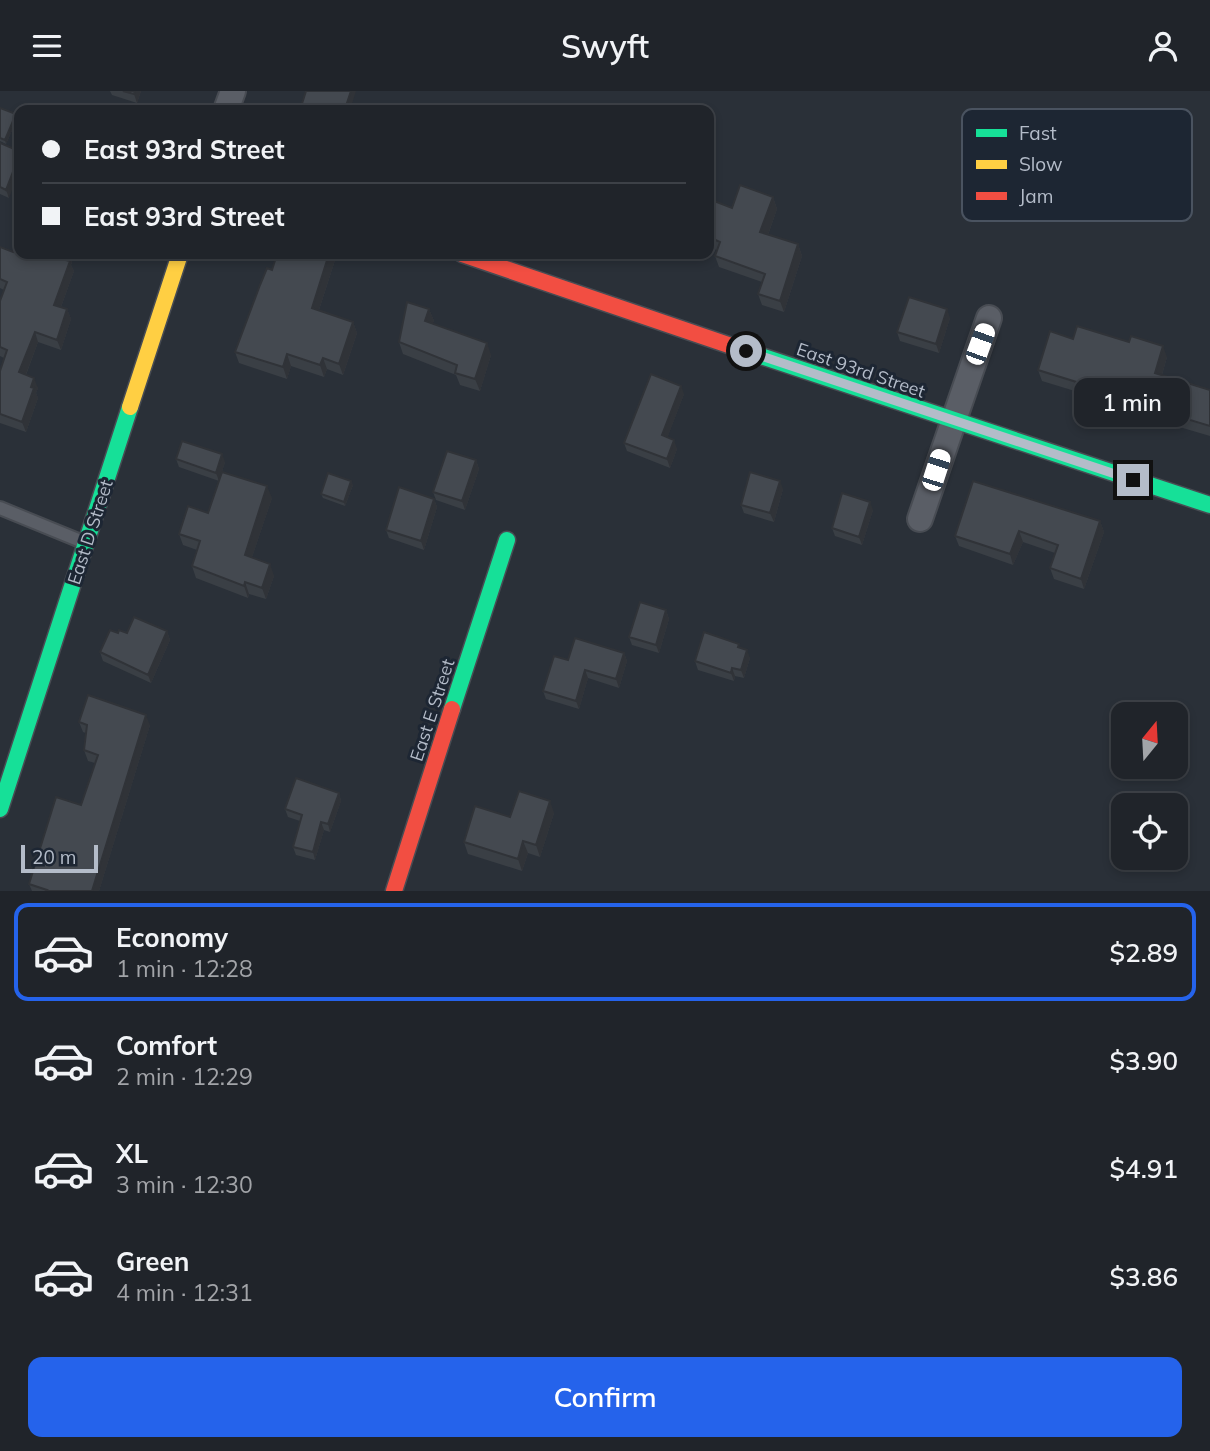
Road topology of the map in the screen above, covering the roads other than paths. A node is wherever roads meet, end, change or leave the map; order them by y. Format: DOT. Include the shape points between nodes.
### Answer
graph roads {
  1 [pos="178,259"];
  2 [pos="477,259"];
  3 [pos="989,318"];
  4 [pos="952,421"];
  5 [pos="1210,505"];
  6 [pos="0,508"];
  7 [pos="920,519"];
  8 [pos="507,540"];
  9 [pos="87,544"];
  10 [pos="0,809"];
  11 [pos="394,891"];
  1 -- 9 [label="street, East D Street"];
  2 -- 4 [label="street, East 93rd Street"];
  3 -- 4 [label="street"];
  4 -- 5 [label="street, East 93rd Street"];
  4 -- 7 [label="street"];
  6 -- 9 [label="lane"];
  8 -- 11 [label="street, East E Street"];
  9 -- 10 [label="street, East D Street"];
}
